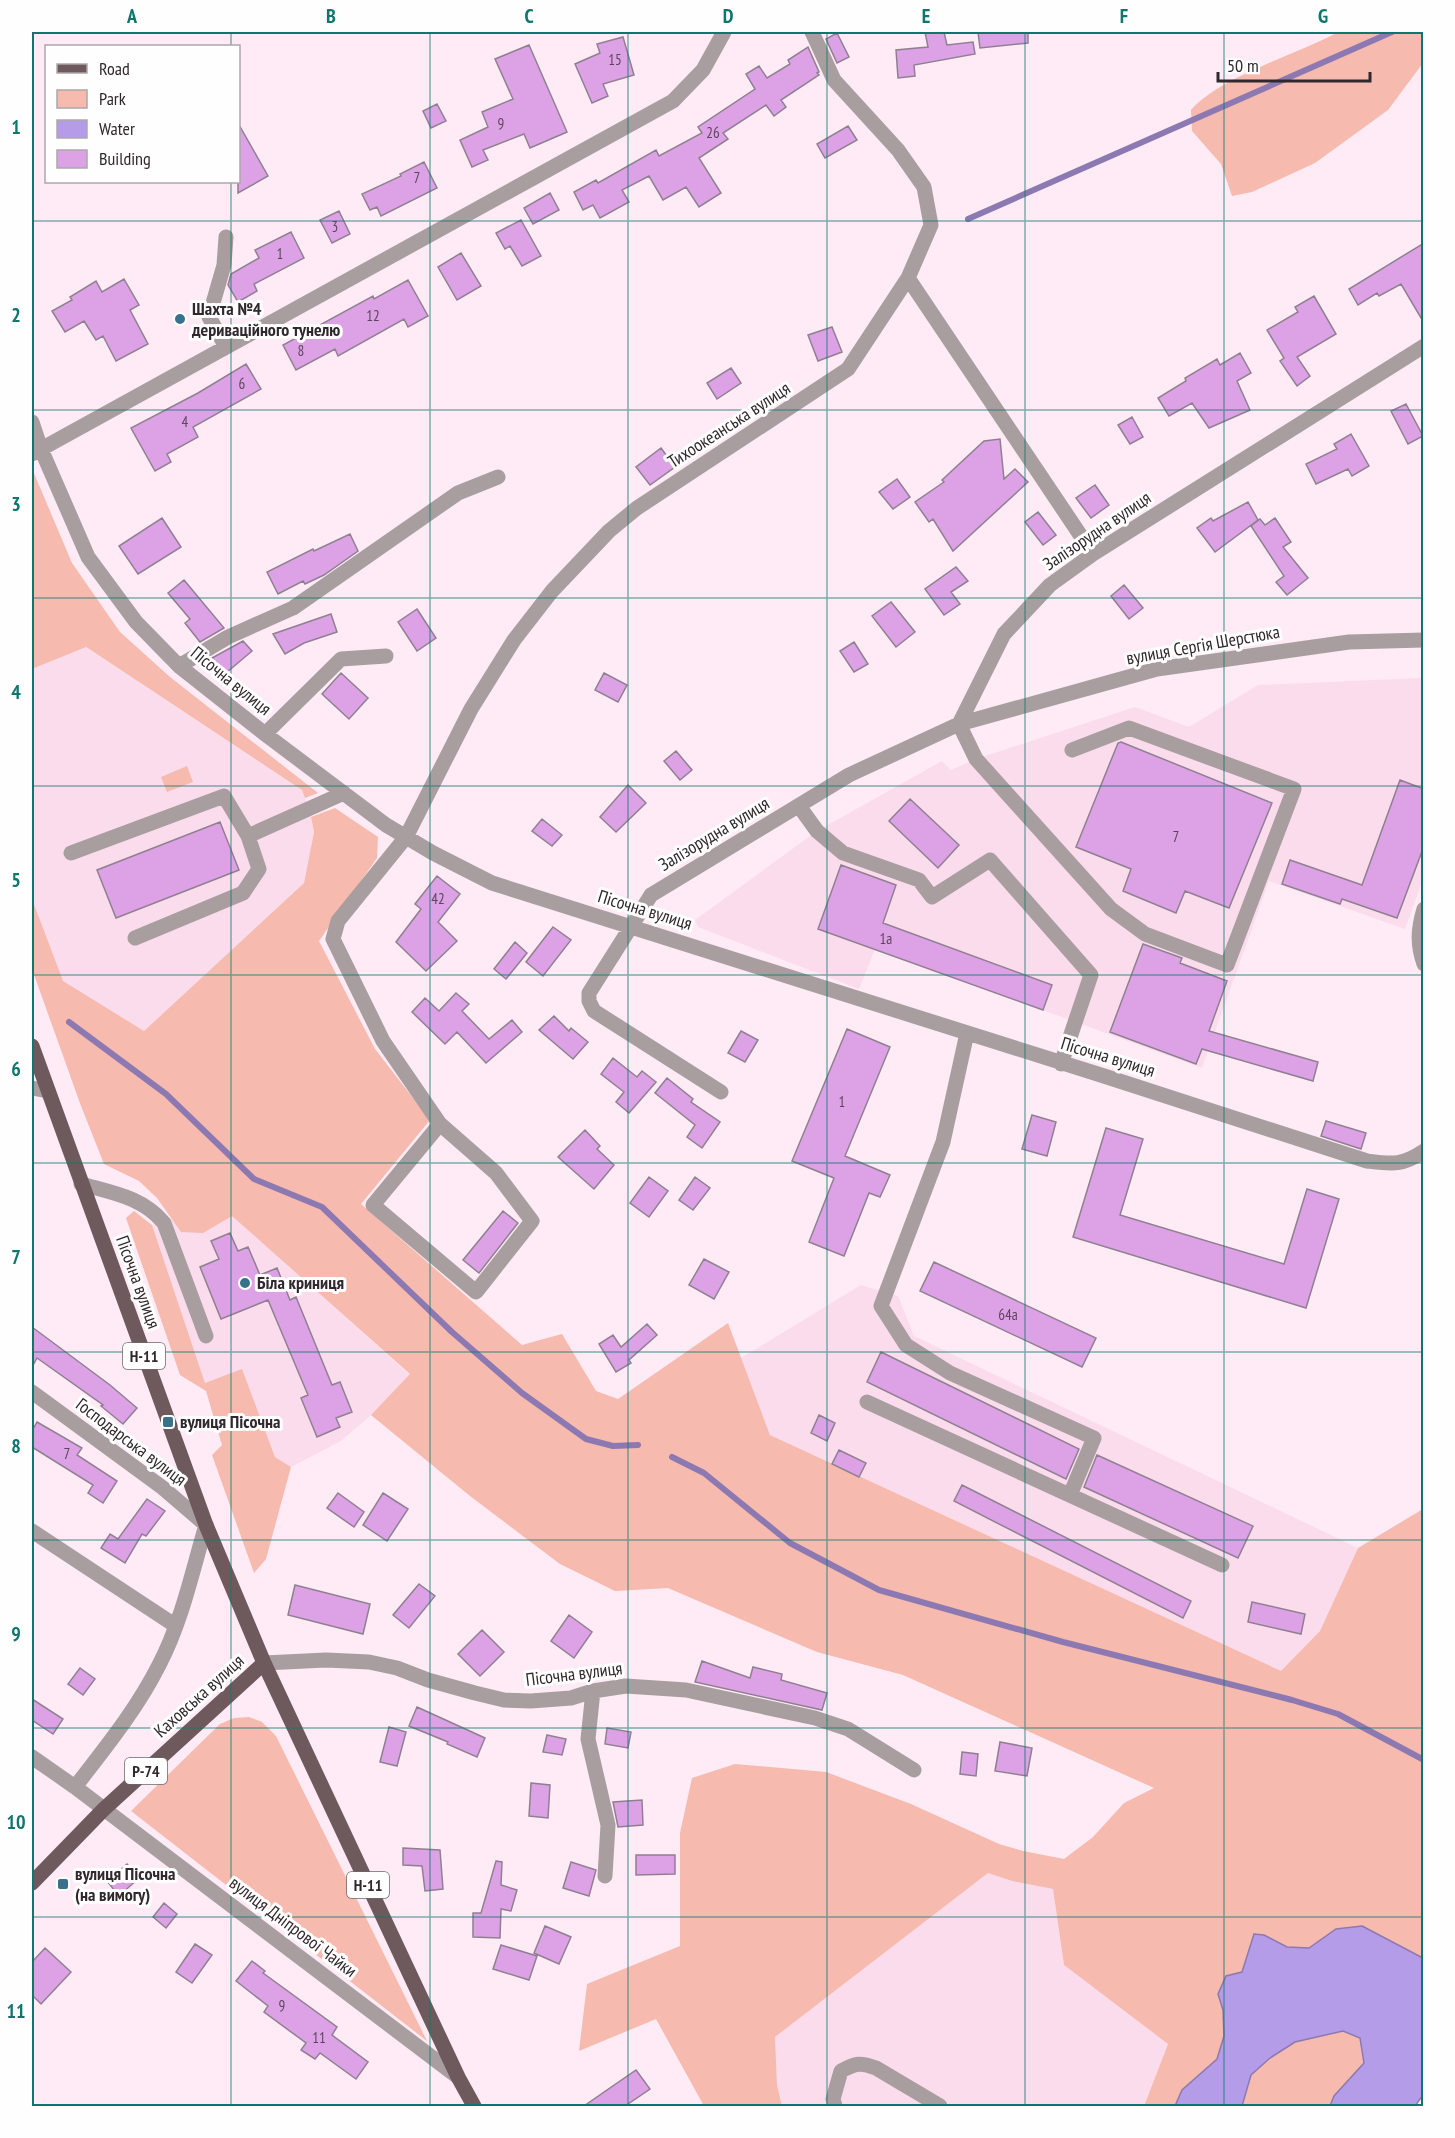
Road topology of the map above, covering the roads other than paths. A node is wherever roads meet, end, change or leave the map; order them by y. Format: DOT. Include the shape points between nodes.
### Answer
graph roads {
  1 [pos="724,32"];
  2 [pos="812,32"];
  3 [pos="226,237"];
  4 [pos="908,278"];
  5 [pos="1424,346"];
  6 [pos="226,347"];
  7 [pos="32,422"];
  8 [pos="36,452"];
  9 [pos="498,477"];
  10 [pos="1093,554"];
  11 [pos="1424,640"];
  12 [pos="386,656"];
  13 [pos="179,666"];
  14 [pos="959,724"];
  15 [pos="265,734"];
  16 [pos="1072,750"];
  17 [pos="344,793"];
  18 [pos="799,806"];
  19 [pos="248,836"];
  20 [pos="406,837"];
  21 [pos="71,853"];
  22 [pos="1424,909"];
  23 [pos="632,927"];
  24 [pos="135,938"];
  25 [pos="1424,964"];
  26 [pos="967,1033"];
  27 [pos="32,1046"];
  28 [pos="1061,1064"];
  29 [pos="32,1088"];
  30 [pos="48,1090"];
  31 [pos="722,1092"];
  32 [pos="440,1124"];
  33 [pos="1424,1151"];
  34 [pos="81,1184"];
  35 [pos="206,1336"];
  36 [pos="32,1392"];
  37 [pos="867,1402"];
  38 [pos="1070,1495"];
  39 [pos="206,1525"];
  40 [pos="32,1531"];
  41 [pos="1222,1565"];
  42 [pos="176,1626"];
  43 [pos="264,1663"];
  44 [pos="593,1690"];
  45 [pos="32,1756"];
  46 [pos="914,1770"];
  47 [pos="75,1787"];
  48 [pos="104,1809"];
  49 [pos="605,1876"];
  50 [pos="32,1883"];
  51 [pos="458,2077"];
  52 [pos="474,2106"];
  53 [pos="835,2106"];
  54 [pos="940,2106"];
  1 -- 6 [label="street" via="703,70 673,101"];
  2 -- 4 [label="street, Тихоокеанська вулиця" via="834,80 898,150 924,187 931,225"];
  3 -- 6 [label="street" via="224,265 209,317"];
  4 -- 10 [label="street"];
  4 -- 20 [label="street, Тихоокеанська вулиця" via="848,369 637,508 609,531 552,591 514,640 471,709"];
  5 -- 10 [label="street, Залізорудна вулиця"];
  6 -- 8 [label="street"];
  7 -- 8 [label="street, Пісочна вулиця"];
  8 -- 13 [label="street, Пісочна вулиця" via="88,557 136,622"];
  9 -- 13 [label="street" via="458,493 293,608 228,637"];
  10 -- 14 [label="street, Залізорудна вулиця" via="1050,585 1004,634"];
  11 -- 14 [label="street, вулиця Сергія Шерстюка" via="1349,642 1157,669"];
  12 -- 15 [label="street" via="341,659"];
  13 -- 15 [label="street, Пісочна вулиця"];
  14 -- 16 [label="street" via="976,759 1111,909 1144,934 1227,965 1294,789 1129,728"];
  14 -- 18 [label="street, Залізорудна вулиця" via="849,775"];
  15 -- 17 [label="street, Пісочна вулиця"];
  17 -- 19 [label="street"];
  17 -- 20 [label="street, Пісочна вулиця"];
  18 -- 23 [label="street, Залізорудна вулиця" via="651,895"];
  18 -- 28 [label="street" via="817,831 843,853 919,880 932,897 990,860 1091,975"];
  19 -- 21 [label="street" via="224,796"];
  19 -- 24 [label="street" via="259,869 243,893"];
  20 -- 23 [label="street, Пісочна вулиця" via="492,883"];
  20 -- 32 [label="street, Тихоокеанська вулиця" via="338,921 333,939 383,1041"];
  22 -- 25 [label="street" via="1418,947"];
  23 -- 26 [label="street, Пісочна вулиця"];
  23 -- 31 [label="street, Залізорудна вулиця" via="589,993 594,1011"];
  26 -- 28 [label="street, Пісочна вулиця"];
  26 -- 38 [label="street" via="943,1142 881,1306 906,1345 950,1373 1094,1438"];
  27 -- 30 [label="main road, Пісочна вулиця / Н-11"];
  28 -- 33 [label="street, Пісочна вулиця" via="1367,1161 1395,1164"];
  29 -- 30 [label="street"];
  30 -- 34 [label="main road, Пісочна вулиця / Н-11"];
  32 -- 32 [label="street, Тихоокеанська вулиця" via="496,1173 532,1221 476,1292 373,1205"];
  34 -- 35 [label="street" via="128,1197 147,1206 164,1223"];
  34 -- 39 [label="main road, Пісочна вулиця / Н-11"];
  36 -- 39 [label="street, Господарська вулиця" via="163,1488"];
  37 -- 38 [label="street"];
  38 -- 41 [label="street"];
  39 -- 42 [label="street"];
  39 -- 43 [label="main road, Пісочна вулиця / Н-11"];
  40 -- 42 [label="street"];
  42 -- 47 [label="street" via="135,1707"];
  43 -- 44 [label="street, Пісочна вулиця" via="369,1662 504,1700 571,1698"];
  43 -- 48 [label="main road, Каховська вулиця / Р-74"];
  43 -- 51 [label="main road, Пісочна вулиця / Н-11"];
  44 -- 46 [label="street, Пісочна вулиця" via="626,1686 686,1690 815,1718 848,1729"];
  44 -- 49 [label="street" via="588,1738 608,1824"];
  45 -- 47 [label="street, вулиця Дніпрової Чайки"];
  47 -- 48 [label="street, вулиця Дніпрової Чайки"];
  48 -- 50 [label="main road, Каховська вулиця / Р-74"];
  48 -- 51 [label="street, вулиця Дніпрової Чайки"];
  51 -- 52 [label="main road, Пісочна вулиця / Н-11"];
  53 -- 54 [label="street" via="833,2099 841,2071 866,2064"];
}
